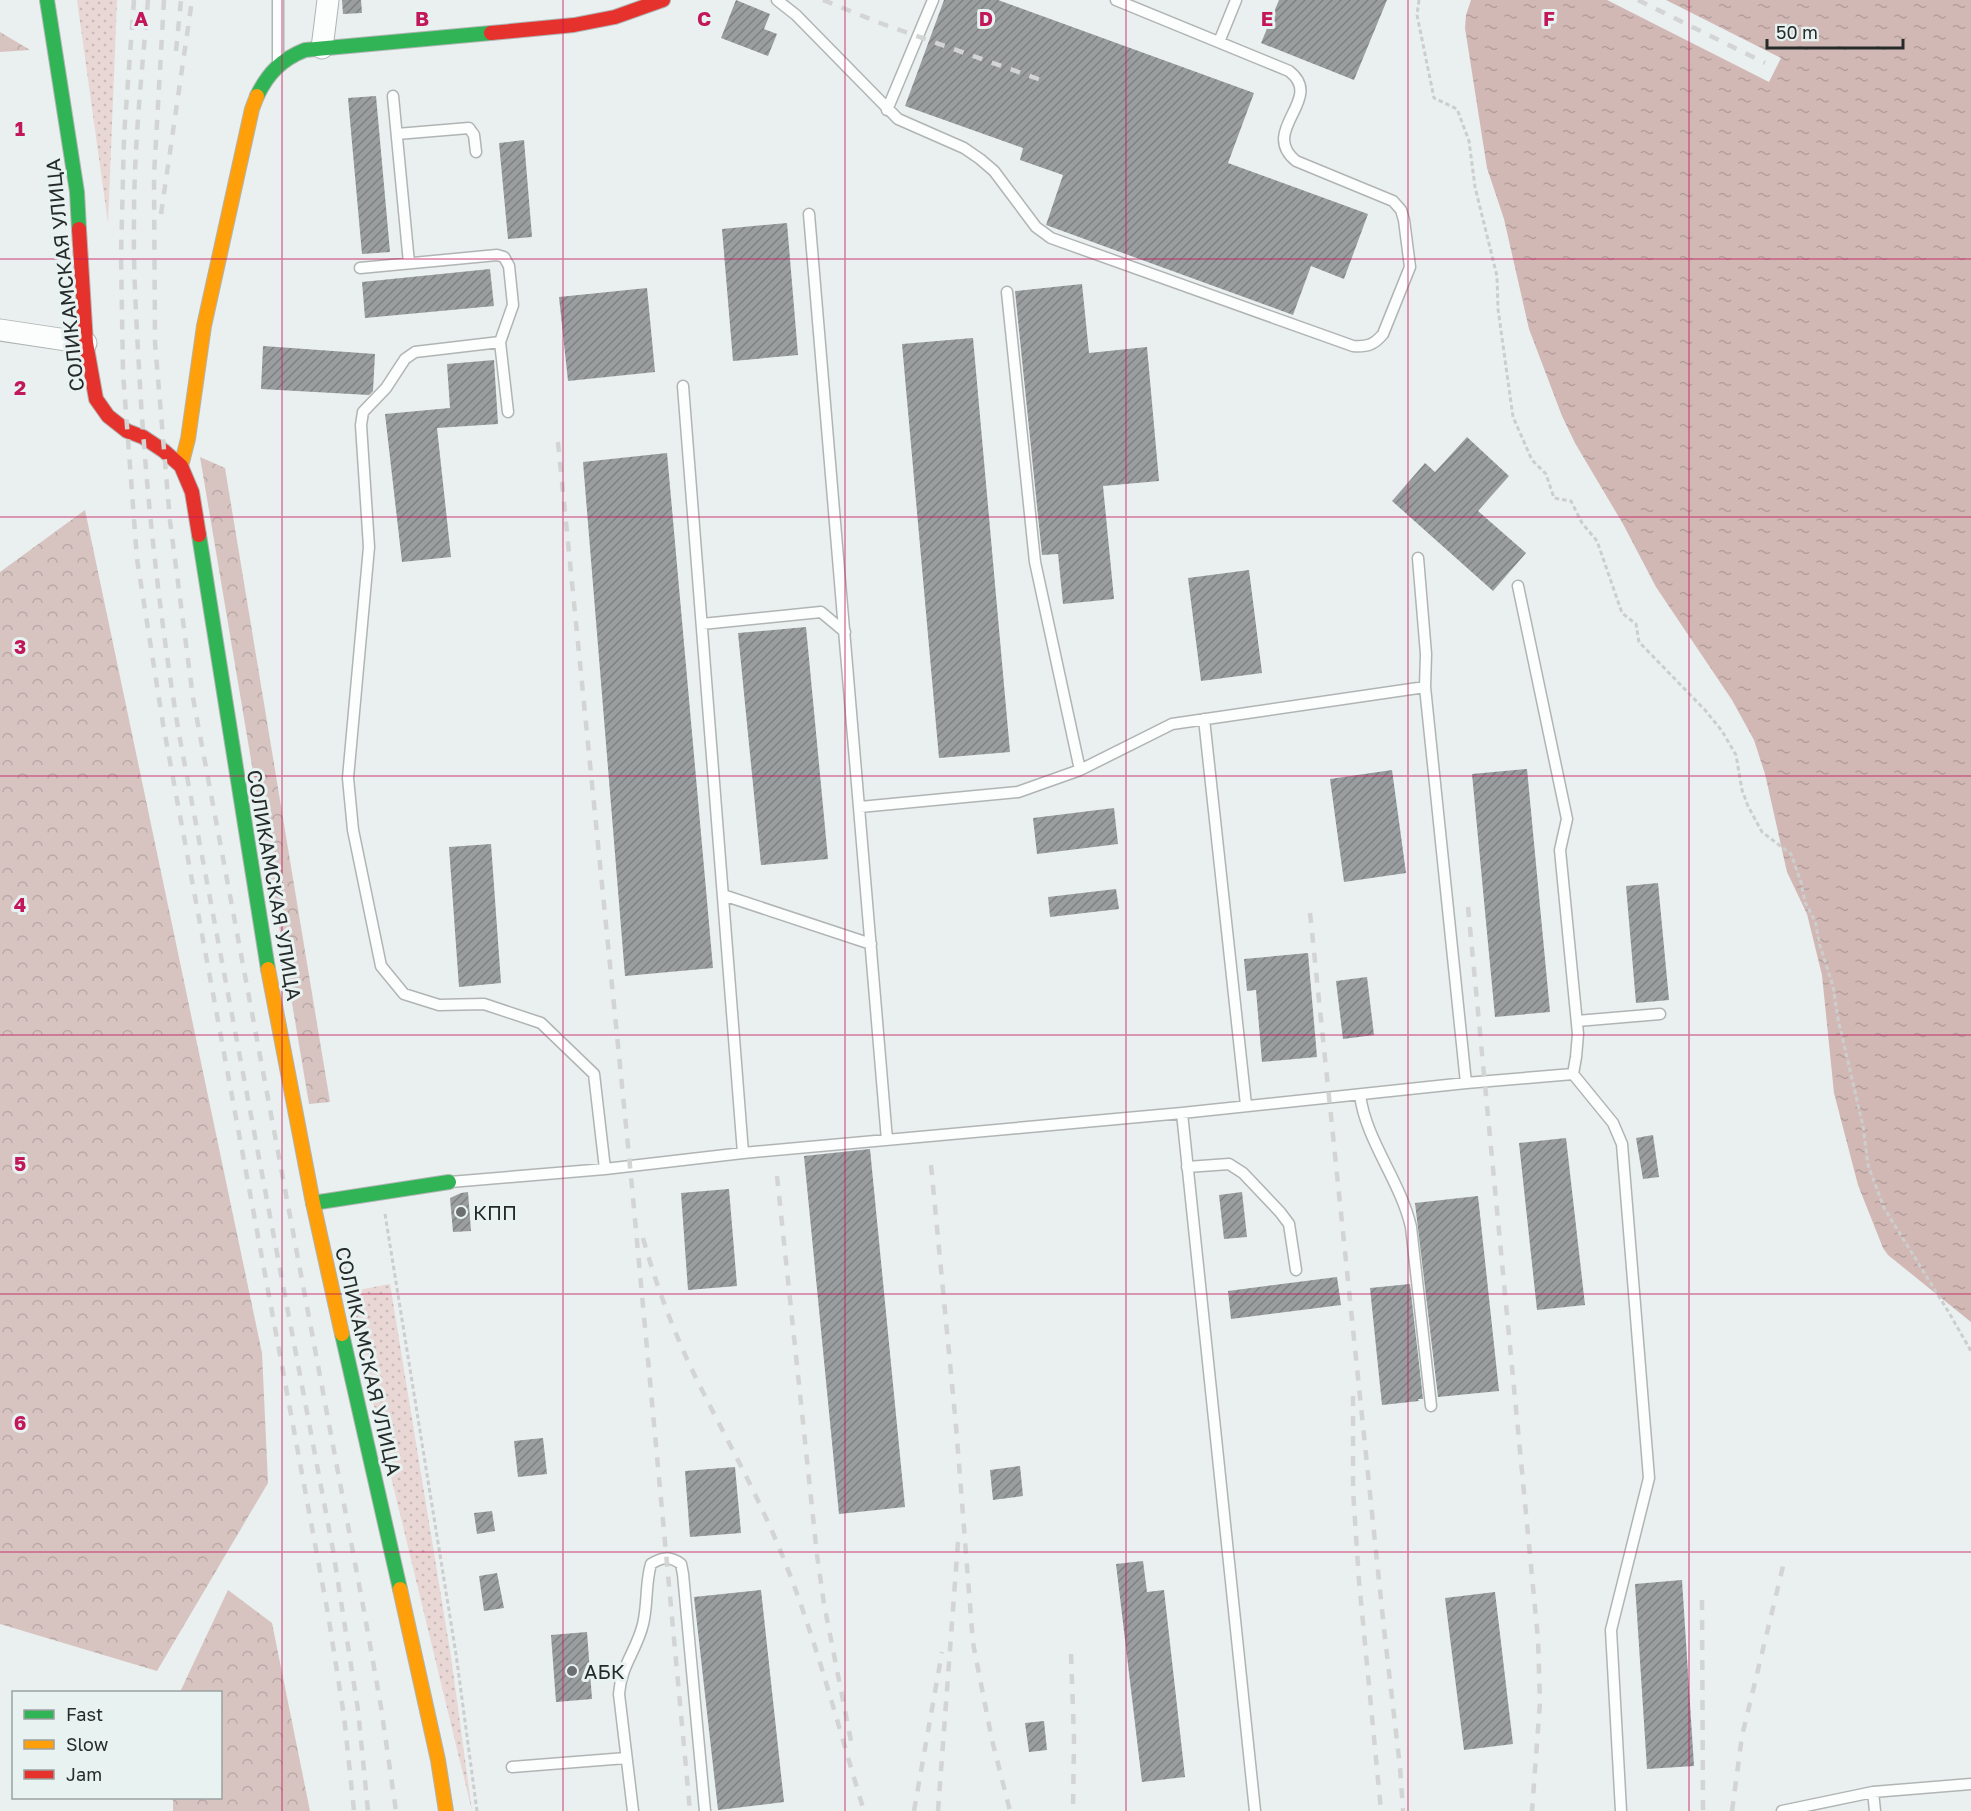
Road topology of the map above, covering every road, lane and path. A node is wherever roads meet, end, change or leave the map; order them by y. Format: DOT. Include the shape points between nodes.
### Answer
graph roads {
  1 [pos="47,0"];
  2 [pos="278,0"];
  3 [pos="328,0"];
  4 [pos="663,0"];
  5 [pos="777,0"];
  6 [pos="933,0"];
  7 [pos="1116,0"];
  8 [pos="1236,0"];
  9 [pos="1419,0"];
  10 [pos="1219,42"];
  11 [pos="322,48"];
  12 [pos="278,64"];
  13 [pos="393,96"];
  14 [pos="887,110"];
  15 [pos="397,134"];
  16 [pos="476,153"];
  17 [pos="809,214"];
  18 [pos="409,263"];
  19 [pos="360,268"];
  20 [pos="1007,292"];
  21 [pos="0,330"];
  22 [pos="500,342"];
  23 [pos="86,343"];
  24 [pos="683,386"];
  25 [pos="508,412"];
  26 [pos="181,466"];
  27 [pos="1418,558"];
  28 [pos="1518,585"];
  29 [pos="702,624"];
  30 [pos="845,632"];
  31 [pos="1425,687"];
  32 [pos="1204,719"];
  33 [pos="1080,770"];
  34 [pos="860,807"];
  35 [pos="723,895"];
  36 [pos="871,944"];
  37 [pos="1660,1014"];
  38 [pos="1577,1021"];
  39 [pos="1573,1074"];
  40 [pos="1466,1083"];
  41 [pos="1360,1095"];
  42 [pos="1246,1105"];
  43 [pos="1182,1113"];
  44 [pos="887,1140"];
  45 [pos="743,1153"];
  46 [pos="1187,1167"];
  47 [pos="605,1169"];
  48 [pos="449,1182"];
  49 [pos="381,1192"];
  50 [pos="313,1203"];
  51 [pos="1296,1270"];
  52 [pos="1971,1351"];
  53 [pos="1431,1406"];
  54 [pos="626,1758"];
  55 [pos="512,1767"];
  56 [pos="1971,1784"];
  57 [pos="1873,1792"];
  58 [pos="446,1811"];
  59 [pos="477,1811"];
  60 [pos="633,1811"];
  61 [pos="705,1811"];
  62 [pos="1255,1811"];
  63 [pos="1621,1811"];
  64 [pos="1782,1811"];
  65 [pos="1875,1811"];
  1 -- 23 [label="main road, СОЛИКАМСКАЯ УЛИЦА" via="77,192"];
  2 -- 12 [label="lane"];
  3 -- 11 [label="street"];
  4 -- 11 [label="main road" via="615,17 574,25"];
  5 -- 14 [label="lane"];
  6 -- 14 [label="lane"];
  7 -- 10 [label="lane"];
  8 -- 10 [label="lane"];
  9 -- 52 [label="path" via="1417,15 1434,98 1457,109 1469,141 1475,187 1497,276 1513,417 1532,460 1546,474 1554,498 1572,501 1582,523 1598,541 1622,613 1636,624 1639,642 1722,731 1736,755 1742,790 1762,832 1791,854 1833,986 1868,1165 1884,1208"];
  10 -- 14 [label="lane" via="1289,71 1297,78 1300,97 1283,143 1287,154 1393,201 1401,210 1410,267 1376,343 1353,346 1051,238 1036,227 994,171 980,159"];
  11 -- 12 [label="main road" via="291,55"];
  12 -- 26 [label="main road" via="258,91 252,109 204,326"];
  13 -- 15 [label="lane"];
  15 -- 16 [label="lane" via="469,128"];
  15 -- 18 [label="lane"];
  17 -- 30 [label="lane"];
  18 -- 19 [label="lane"];
  18 -- 22 [label="lane" via="504,257 509,266 513,305"];
  20 -- 33 [label="lane" via="1035,562"];
  21 -- 23 [label="street"];
  22 -- 25 [label="lane"];
  22 -- 47 [label="lane" via="415,352 363,412 369,547 348,778 353,830 381,966 404,994 440,1005 484,1004 542,1023 594,1074"];
  23 -- 26 [label="main road, СОЛИКАМСКАЯ УЛИЦА" via="96,399 108,416"];
  24 -- 29 [label="lane"];
  26 -- 50 [label="main road, СОЛИКАМСКАЯ УЛИЦА" via="192,492 262,936"];
  27 -- 31 [label="lane"];
  28 -- 38 [label="lane" via="1567,819 1560,850"];
  29 -- 30 [label="lane" via="821,612"];
  29 -- 35 [label="lane"];
  30 -- 34 [label="lane"];
  31 -- 32 [label="lane"];
  31 -- 40 [label="lane"];
  32 -- 33 [label="lane" via="1172,724"];
  32 -- 42 [label="lane"];
  33 -- 34 [label="lane" via="1018,792"];
  34 -- 36 [label="lane"];
  35 -- 36 [label="lane"];
  35 -- 45 [label="lane"];
  36 -- 44 [label="lane"];
  37 -- 38 [label="lane"];
  38 -- 39 [label="lane"];
  39 -- 40 [label="lane"];
  39 -- 63 [label="lane" via="1613,1123 1622,1144 1649,1478 1611,1630"];
  40 -- 41 [label="lane"];
  41 -- 42 [label="lane"];
  41 -- 53 [label="lane" via="1366,1121 1401,1192 1411,1227"];
  42 -- 43 [label="lane"];
  43 -- 44 [label="lane"];
  43 -- 46 [label="lane"];
  44 -- 45 [label="lane"];
  45 -- 47 [label="lane"];
  46 -- 51 [label="lane" via="1229,1164 1243,1173 1289,1224"];
  46 -- 62 [label="lane"];
  47 -- 48 [label="lane"];
  48 -- 49 [label="main road"];
  49 -- 50 [label="main road"];
  49 -- 59 [label="path" via="456,1654"];
  50 -- 58 [label="main road, СОЛИКАМСКАЯ УЛИЦА"];
  54 -- 55 [label="lane"];
  54 -- 60 [label="lane"];
  54 -- 61 [label="lane" via="619,1694 622,1671 643,1626 651,1564 666,1557 681,1564 683,1574"];
  56 -- 57 [label="lane"];
  57 -- 64 [label="lane"];
  57 -- 65 [label="lane"];
}
